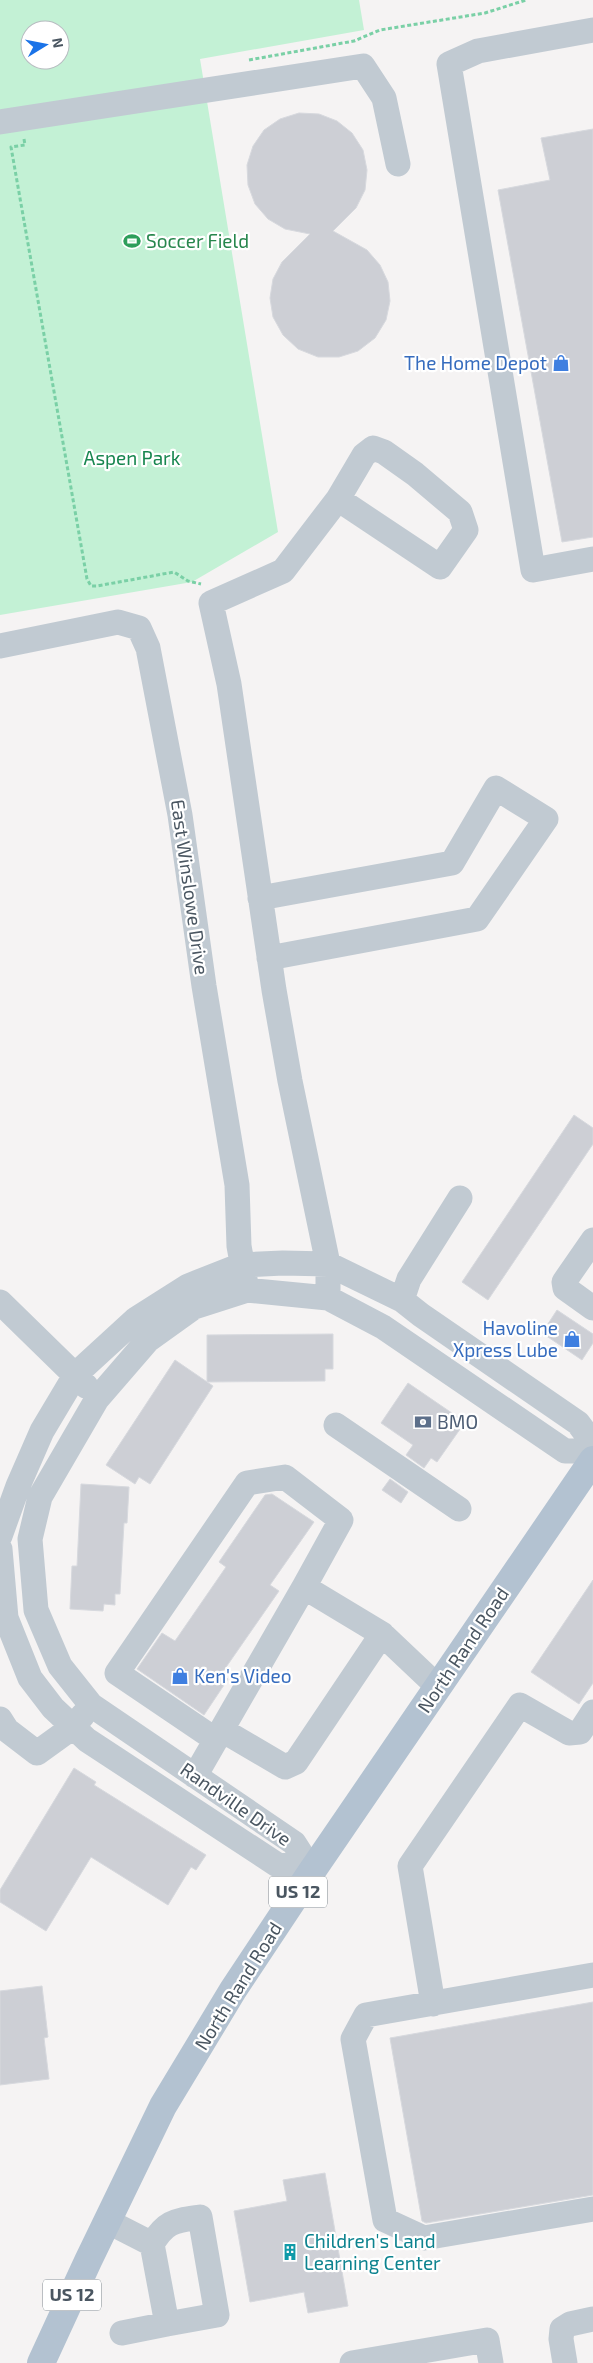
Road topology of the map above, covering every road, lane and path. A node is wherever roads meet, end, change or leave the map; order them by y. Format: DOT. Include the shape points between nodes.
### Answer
graph roads {
  1 [pos="526,0"];
  2 [pos="593,30"];
  3 [pos="240,62"];
  4 [pos="10,121"];
  5 [pos="398,164"];
  6 [pos="338,499"];
  7 [pos="593,559"];
  8 [pos="214,601"];
  9 [pos="0,646"];
  10 [pos="260,898"];
  11 [pos="269,958"];
  12 [pos="460,1198"];
  13 [pos="593,1240"];
  14 [pos="328,1264"];
  15 [pos="241,1265"];
  16 [pos="247,1290"];
  17 [pos="328,1298"];
  18 [pos="402,1300"];
  19 [pos="0,1302"];
  20 [pos="593,1308"];
  21 [pos="76,1374"];
  22 [pos="97,1399"];
  23 [pos="336,1425"];
  24 [pos="593,1443"];
  25 [pos="593,1451"];
  26 [pos="593,1460"];
  27 [pos="460,1509"];
  28 [pos="0,1536"];
  29 [pos="0,1549"];
  30 [pos="304,1586"];
  31 [pos="382,1634"];
  32 [pos="438,1687"];
  33 [pos="91,1705"];
  34 [pos="593,1712"];
  35 [pos="0,1719"];
  36 [pos="73,1727"];
  37 [pos="218,1735"];
  38 [pos="195,1776"];
  39 [pos="312,1871"];
  40 [pos="593,1975"];
  41 [pos="433,2004"];
  42 [pos="593,2209"];
  43 [pos="107,2222"];
  44 [pos="152,2244"];
  45 [pos="593,2319"];
  46 [pos="166,2324"];
  47 [pos="122,2333"];
  48 [pos="42,2363"];
  49 [pos="352,2363"];
  50 [pos="491,2363"];
  51 [pos="565,2363"];
  1 -- 3 [label="path" via="485,13 380,30 354,41"];
  2 -- 7 [label="street" via="478,51 449,64 533,570"];
  4 -- 5 [label="street" via="363,66 384,98"];
  4 -- 8 [label="path" via="25,145 11,147 87,579 91,586 97,586 174,572 188,581 207,586"];
  6 -- 6 [label="street" via="440,567 466,530 460,512 415,474 373,448 364,455"];
  6 -- 8 [label="street" via="283,571"];
  8 -- 10 [label="street" via="210,603 229,684"];
  9 -- 15 [label="street, East Winslowe Drive" via="118,622 139,628 148,648 180,815 237,1185"];
  10 -- 11 [label="street"];
  10 -- 11 [label="street" via="452,863 496,788 546,819 477,919"];
  11 -- 14 [label="street" via="290,1081"];
  12 -- 18 [label="street" via="410,1279"];
  13 -- 20 [label="street" via="564,1282 565,1288"];
  14 -- 15 [label="street" via="282,1262"];
  14 -- 17 [label="street"];
  14 -- 18 [label="street"];
  15 -- 16 [label="street, East Winslowe Drive"];
  15 -- 21 [label="street" via="188,1286 136,1319"];
  16 -- 17 [label="street"];
  16 -- 22 [label="street, Randville Drive" via="194,1307 148,1340"];
  17 -- 25 [label="street" via="383,1327 565,1451"];
  18 -- 24 [label="street" via="578,1422"];
  19 -- 21 [label="street"];
  21 -- 22 [label="street"];
  21 -- 28 [label="street" via="42,1431"];
  22 -- 33 [label="street, Randville Drive" via="40,1497 30,1539 36,1610 60,1666"];
  23 -- 27 [label="street"];
  26 -- 32 [label="main road, North Rand Road / US 12"];
  29 -- 36 [label="street, Randville Drive" via="6,1618 30,1678 53,1708"];
  30 -- 31 [label="street"];
  30 -- 37 [label="street"];
  30 -- 37 [label="street" via="341,1520 285,1477 247,1483 117,1673"];
  31 -- 32 [label="street"];
  31 -- 37 [label="street" via="296,1762 285,1767"];
  32 -- 39 [label="main road, North Rand Road / US 12"];
  33 -- 36 [label="street"];
  33 -- 38 [label="street, Randville Drive"];
  34 -- 41 [label="street" via="580,1732 569,1734 520,1704 410,1866"];
  35 -- 36 [label="street" via="7,1730 36,1753"];
  36 -- 39 [label="street, Randville Drive" via="87,1740 276,1864"];
  37 -- 38 [label="street"];
  38 -- 39 [label="street, Randville Drive" via="294,1843"];
  39 -- 43 [label="main road, North Rand Road / US 12" via="233,1990 163,2106"];
  40 -- 41 [label="street"];
  41 -- 42 [label="street" via="366,2015 353,2039 385,2220 424,2238"];
  43 -- 44 [label="street"];
  43 -- 48 [label="main road, North Rand Road / US 12"];
  44 -- 46 [label="street"];
  44 -- 46 [label="street" via="162,2228 173,2221 200,2216 217,2315"];
  45 -- 51 [label="street" via="562,2329"];
  46 -- 47 [label="street"];
  49 -- 50 [label="street" via="487,2340"];
}
